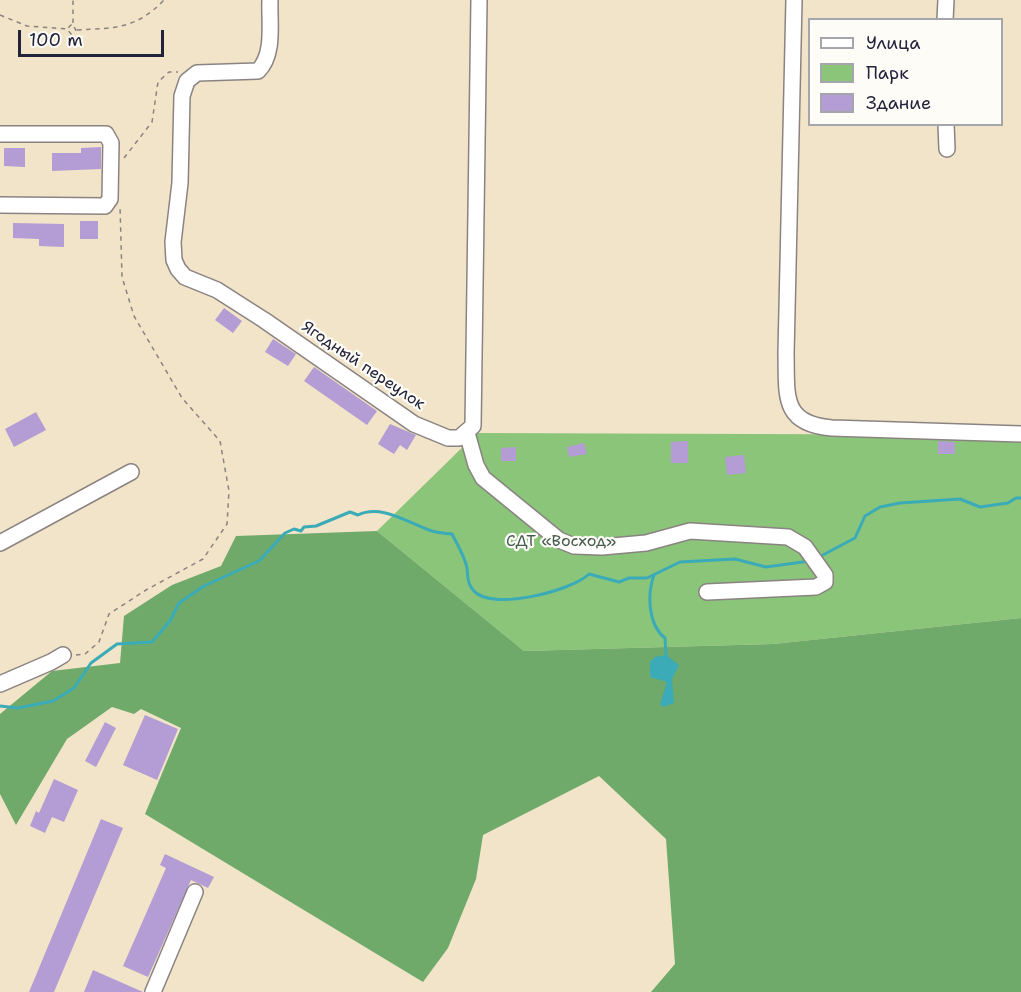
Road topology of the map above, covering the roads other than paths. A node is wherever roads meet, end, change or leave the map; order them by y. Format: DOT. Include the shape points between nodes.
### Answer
graph roads {
  1 [pos="270,0"];
  2 [pos="479,0"];
  3 [pos="794,0"];
  4 [pos="946,0"];
  5 [pos="945,18"];
  6 [pos="946,126"];
  7 [pos="0,134"];
  8 [pos="947,149"];
  9 [pos="0,205"];
  10 [pos="467,433"];
  11 [pos="1021,434"];
  12 [pos="131,472"];
  13 [pos="0,543"];
  14 [pos="707,592"];
  15 [pos="63,655"];
  16 [pos="0,684"];
  17 [pos="195,892"];
  18 [pos="153,992"];
  1 -- 10 [label="street, Ягодный переулок" via="269,52 258,71 197,73 187,81 182,96 180,183 173,242 178,269 185,277 217,290 264,320 414,424 448,438"];
  2 -- 10 [label="street" via="473,426"];
  3 -- 11 [label="street" via="786,354 788,398 795,416 811,427"];
  4 -- 5 [label="street"];
  6 -- 8 [label="street"];
  7 -- 9 [label="street" via="106,134 111,143 110,199 105,206"];
  10 -- 14 [label="street" via="483,478 559,540 574,546 646,543 690,531 788,537 805,547 825,575 825,582 816,587"];
  12 -- 13 [label="street"];
  15 -- 16 [label="street"];
  17 -- 18 [label="street"];
}
